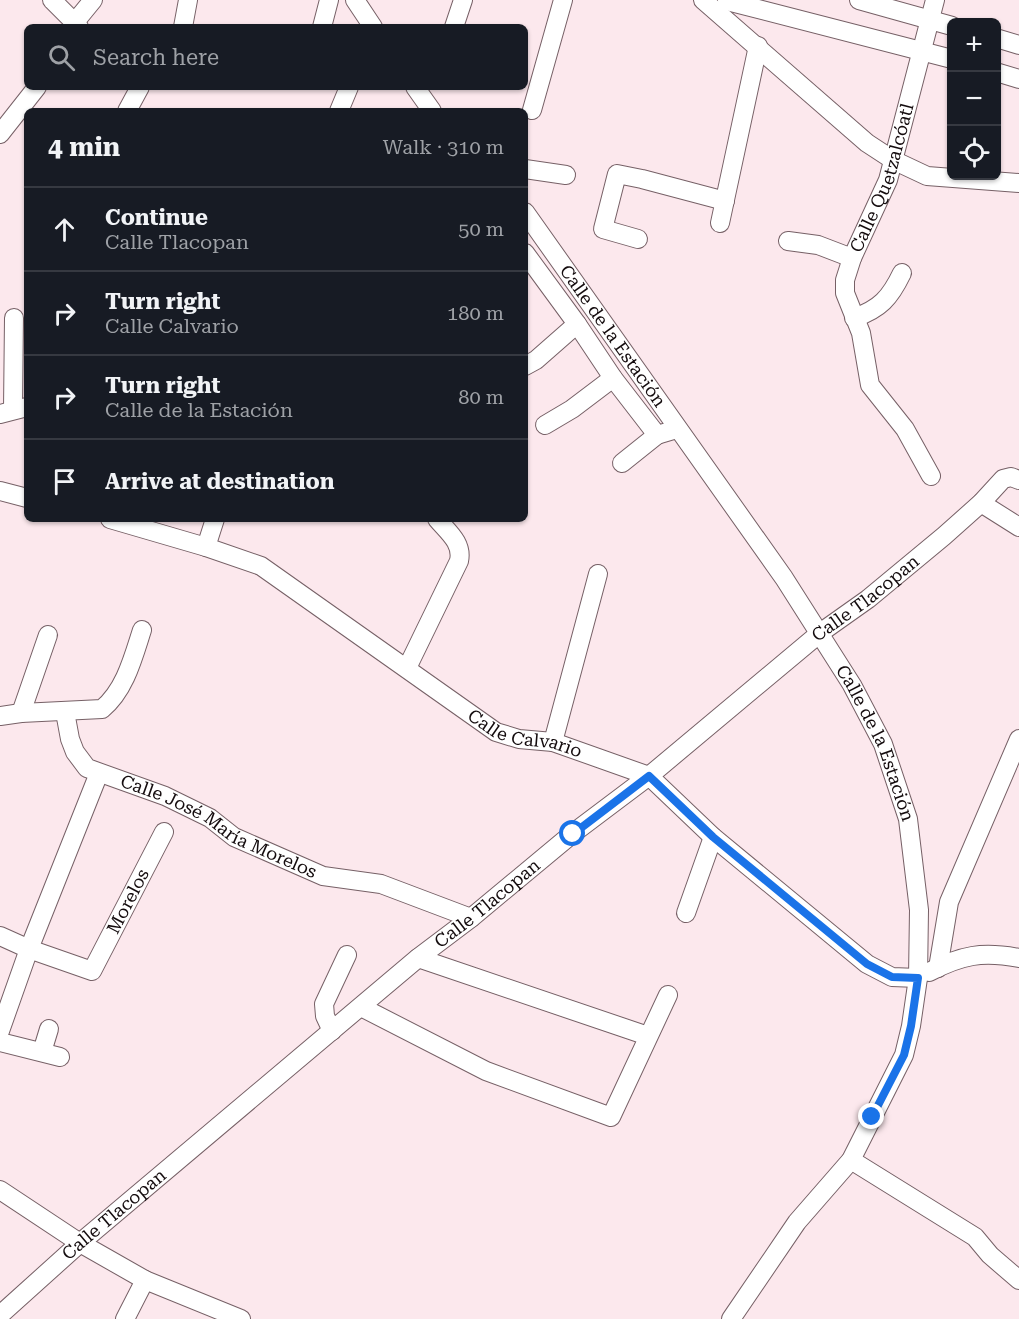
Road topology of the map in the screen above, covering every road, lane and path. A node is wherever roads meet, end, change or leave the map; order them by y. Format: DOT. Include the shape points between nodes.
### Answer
graph roads {
  1 [pos="52,0"];
  2 [pos="93,0"];
  3 [pos="188,0"];
  4 [pos="329,0"];
  5 [pos="355,0"];
  6 [pos="463,0"];
  7 [pos="563,0"];
  8 [pos="703,0"];
  9 [pos="859,0"];
  10 [pos="935,0"];
  11 [pos="726,7"];
  12 [pos="930,20"];
  13 [pos="76,24"];
  14 [pos="78,24"];
  15 [pos="184,24"];
  16 [pos="323,24"];
  17 [pos="370,24"];
  18 [pos="455,24"];
  19 [pos="947,25"];
  20 [pos="1001,40"];
  21 [pos="1019,45"];
  22 [pos="758,46"];
  23 [pos="922,50"];
  24 [pos="947,58"];
  25 [pos="1001,74"];
  26 [pos="1019,79"];
  27 [pos="35,90"];
  28 [pos="136,90"];
  29 [pos="348,90"];
  30 [pos="417,90"];
  31 [pos="128,108"];
  32 [pos="340,108"];
  33 [pos="430,108"];
  34 [pos="532,110"];
  35 [pos="0,134"];
  36 [pos="893,160"];
  37 [pos="528,169"];
  38 [pos="566,175"];
  39 [pos="1019,183"];
  40 [pos="725,201"];
  41 [pos="528,216"];
  42 [pos="720,223"];
  43 [pos="638,239"];
  44 [pos="788,241"];
  45 [pos="528,257"];
  46 [pos="852,258"];
  47 [pos="902,273"];
  48 [pos="14,318"];
  49 [pos="854,318"];
  50 [pos="577,324"];
  51 [pos="528,364"];
  52 [pos="613,378"];
  53 [pos="13,410"];
  54 [pos="545,425"];
  55 [pos="677,429"];
  56 [pos="657,435"];
  57 [pos="622,463"];
  58 [pos="931,476"];
  59 [pos="1013,479"];
  60 [pos="0,491"];
  61 [pos="24,497"];
  62 [pos="981,503"];
  63 [pos="120,522"];
  64 [pos="214,522"];
  65 [pos="440,522"];
  66 [pos="1019,527"];
  67 [pos="206,547"];
  68 [pos="598,574"];
  69 [pos="142,630"];
  70 [pos="820,633"];
  71 [pos="48,635"];
  72 [pos="407,668"];
  73 [pos="65,712"];
  74 [pos="21,713"];
  75 [pos="0,716"];
  76 [pos="1019,739"];
  77 [pos="553,742"];
  78 [pos="99,773"];
  79 [pos="649,776"];
  80 [pos="164,832"];
  81 [pos="713,837"];
  82 [pos="686,913"];
  83 [pos="471,918"];
  84 [pos="0,936"];
  85 [pos="29,949"];
  86 [pos="347,955"];
  87 [pos="418,958"];
  88 [pos="1019,958"];
  89 [pos="938,968"];
  90 [pos="918,978"];
  91 [pos="668,995"];
  92 [pos="361,1007"];
  93 [pos="50,1029"];
  94 [pos="0,1031"];
  95 [pos="332,1031"];
  96 [pos="648,1036"];
  97 [pos="0,1041"];
  98 [pos="42,1052"];
  99 [pos="60,1057"];
  100 [pos="851,1160"];
  101 [pos="0,1190"];
  102 [pos="80,1243"];
  103 [pos="145,1280"];
  104 [pos="1019,1280"];
  105 [pos="0,1315"];
  106 [pos="125,1319"];
  107 [pos="241,1319"];
  108 [pos="731,1319"];
  1 -- 13 [label="street"];
  2 -- 14 [label="street"];
  3 -- 15 [label="street"];
  4 -- 16 [label="street"];
  5 -- 17 [label="street"];
  6 -- 18 [label="street"];
  7 -- 34 [label="street"];
  8 -- 11 [label="street"];
  9 -- 12 [label="street"];
  10 -- 12 [label="street, Calle Quetzalcóatl"];
  11 -- 22 [label="street"];
  11 -- 23 [label="street"];
  12 -- 19 [label="street"];
  12 -- 23 [label="street, Calle Quetzalcóatl"];
  20 -- 21 [label="street"];
  22 -- 36 [label="street" via="867,143"];
  22 -- 40 [label="street"];
  23 -- 24 [label="street"];
  23 -- 36 [label="street, Calle Quetzalcóatl"];
  25 -- 26 [label="street"];
  27 -- 35 [label="street"];
  28 -- 31 [label="street"];
  29 -- 32 [label="street"];
  30 -- 33 [label="street"];
  36 -- 39 [label="street" via="927,176"];
  36 -- 46 [label="street, Calle Quetzalcóatl" via="888,180"];
  37 -- 38 [label="street"];
  40 -- 42 [label="street"];
  40 -- 43 [label="street" via="617,174 603,229"];
  41 -- 55 [label="street, Calle de la Estación"];
  44 -- 46 [label="street" via="818,244"];
  45 -- 50 [label="street"];
  46 -- 49 [label="street, Calle Quetzalcóatl" via="844,293"];
  47 -- 49 [label="street" via="885,301 872,312"];
  48 -- 53 [label="street"];
  49 -- 58 [label="street, Calle Quetzalcóatl" via="861,333 870,385 904,429"];
  50 -- 51 [label="street"];
  50 -- 52 [label="street"];
  52 -- 54 [label="street"];
  52 -- 56 [label="street"];
  55 -- 56 [label="street"];
  55 -- 70 [label="street, Calle de la Estación"];
  56 -- 57 [label="street"];
  59 -- 62 [label="street, Calle Tlacopan"];
  60 -- 61 [label="street"];
  62 -- 66 [label="street"];
  62 -- 70 [label="street, Calle Tlacopan" via="867,599"];
  63 -- 67 [label="street, Calle Calvario"];
  64 -- 67 [label="street"];
  65 -- 72 [label="street" via="460,547 459,561"];
  67 -- 72 [label="street, Calle Calvario" via="261,566"];
  68 -- 77 [label="street"];
  69 -- 73 [label="street" via="129,670 111,701 102,709"];
  70 -- 79 [label="street, Calle Tlacopan"];
  70 -- 90 [label="street, Calle de la Estación" via="883,744 908,819 920,910"];
  71 -- 74 [label="street"];
  72 -- 77 [label="street, Calle Calvario" via="496,732"];
  73 -- 74 [label="street"];
  73 -- 78 [label="street, Calle José María Morelos" via="75,752 87,768"];
  74 -- 75 [label="street"];
  76 -- 89 [label="street" via="949,902"];
  77 -- 79 [label="street, Calle Calvario"];
  78 -- 83 [label="street, Calle José María Morelos" via="165,796 210,818 234,837 323,876 381,884"];
  78 -- 85 [label="street"];
  79 -- 81 [label="street, Calle Calvario"];
  79 -- 83 [label="street, Calle Tlacopan"];
  80 -- 85 [label="street, Morelos" via="92,971"];
  81 -- 82 [label="street"];
  81 -- 90 [label="street, Calle Calvario" via="867,964 892,977"];
  83 -- 87 [label="street, Calle Tlacopan"];
  84 -- 85 [label="street"];
  85 -- 94 [label="street"];
  86 -- 95 [label="street" via="324,1004"];
  87 -- 92 [label="street, Calle Tlacopan"];
  87 -- 96 [label="street"];
  88 -- 89 [label="street" via="998,954 963,956"];
  89 -- 90 [label="street"];
  90 -- 100 [label="street, Calle de la Estación" via="904,1055"];
  91 -- 96 [label="street"];
  92 -- 95 [label="street, Calle Tlacopan"];
  92 -- 96 [label="street" via="486,1071 611,1117"];
  93 -- 98 [label="street"];
  95 -- 102 [label="street, Calle Tlacopan"];
  97 -- 98 [label="street"];
  98 -- 99 [label="street"];
  100 -- 104 [label="street" via="975,1237"];
  100 -- 108 [label="street, Calle de la Estación" via="797,1222"];
  101 -- 102 [label="street"];
  102 -- 103 [label="street"];
  102 -- 105 [label="street, Calle Tlacopan"];
  103 -- 106 [label="street"];
  103 -- 107 [label="street"];
}
